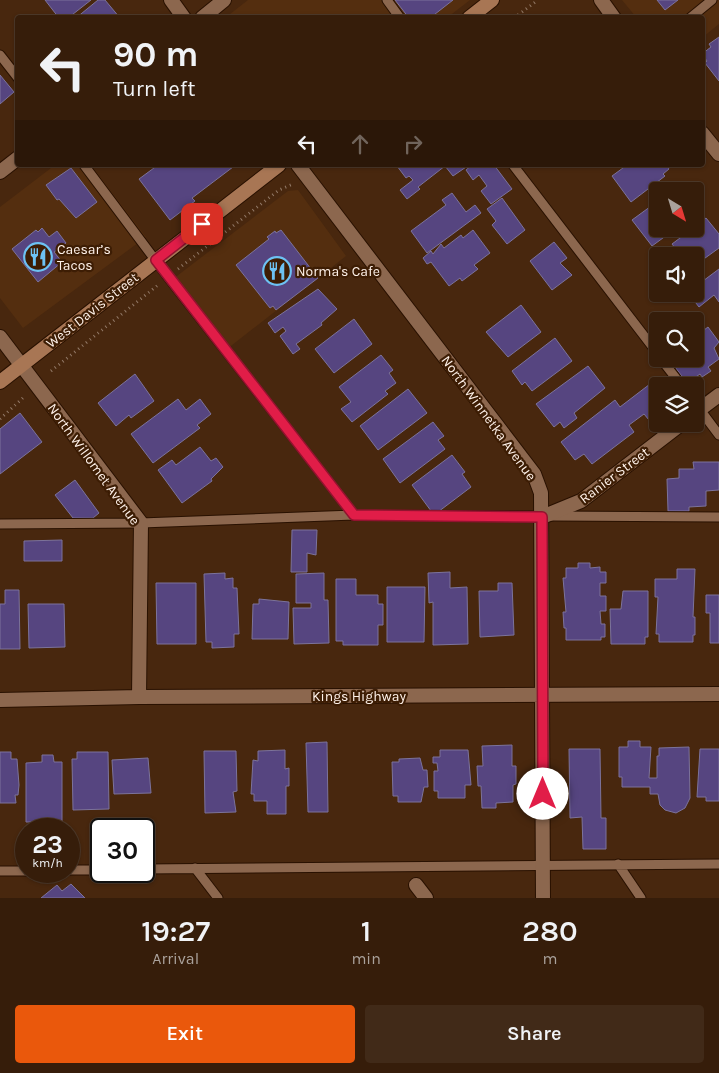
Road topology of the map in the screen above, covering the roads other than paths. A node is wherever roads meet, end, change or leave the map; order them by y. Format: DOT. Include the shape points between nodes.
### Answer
graph roads {
  1 [pos="171,0"];
  2 [pos="224,0"];
  3 [pos="387,0"];
  4 [pos="492,0"];
  5 [pos="601,0"];
  6 [pos="712,0"];
  7 [pos="182,15"];
  8 [pos="206,15"];
  9 [pos="398,15"];
  10 [pos="474,15"];
  11 [pos="612,15"];
  12 [pos="694,15"];
  13 [pos="0,55"];
  14 [pos="15,74"];
  15 [pos="705,137"];
  16 [pos="719,154"];
  17 [pos="15,160"];
  18 [pos="86,167"];
  19 [pos="276,167"];
  20 [pos="300,167"];
  21 [pos="515,167"];
  22 [pos="0,172"];
  23 [pos="156,260"];
  24 [pos="0,337"];
  25 [pos="649,342"];
  26 [pos="21,366"];
  27 [pos="667,367"];
  28 [pos="675,377"];
  29 [pos="0,382"];
  30 [pos="719,395"];
  31 [pos="704,404"];
  32 [pos="704,417"];
  33 [pos="671,432"];
  34 [pos="719,435"];
  35 [pos="354,515"];
  36 [pos="542,517"];
  37 [pos="719,517"];
  38 [pos="0,524"];
  39 [pos="141,524"];
  40 [pos="719,694"];
  41 [pos="542,696"];
  42 [pos="139,697"];
  43 [pos="0,700"];
  44 [pos="618,864"];
  45 [pos="719,864"];
  46 [pos="543,867"];
  47 [pos="195,868"];
  48 [pos="155,869"];
  49 [pos="0,871"];
  50 [pos="15,871"];
  51 [pos="416,885"];
  52 [pos="218,898"];
  53 [pos="426,898"];
  54 [pos="543,898"];
  55 [pos="641,898"];
  1 -- 7 [label="street"];
  2 -- 8 [label="street"];
  3 -- 9 [label="lane"];
  4 -- 10 [label="main road"];
  5 -- 11 [label="street"];
  6 -- 12 [label="lane"];
  13 -- 14 [label="lane"];
  15 -- 16 [label="street"];
  17 -- 22 [label="street"];
  18 -- 23 [label="lane"];
  19 -- 23 [label="main road, West Davis Street"];
  20 -- 36 [label="street, North Winnetka Avenue" via="534,474 541,493"];
  21 -- 25 [label="lane"];
  23 -- 26 [label="main road, West Davis Street"];
  23 -- 35 [label="lane"];
  24 -- 26 [label="street, North Willomet Avenue"];
  26 -- 29 [label="main road, West Davis Street"];
  26 -- 39 [label="street, North Willomet Avenue"];
  27 -- 28 [label="lane"];
  30 -- 31 [label="street"];
  32 -- 34 [label="lane"];
  33 -- 36 [label="street, Ranier Street" via="581,501"];
  35 -- 36 [label="lane"];
  35 -- 39 [label="lane"];
  36 -- 37 [label="lane"];
  36 -- 41 [label="street, North Winnetka Avenue"];
  38 -- 39 [label="lane"];
  39 -- 42 [label="street, North Willomet Avenue"];
  40 -- 41 [label="street, Kings Highway"];
  41 -- 42 [label="street, Kings Highway"];
  41 -- 46 [label="street, North Winnetka Avenue"];
  42 -- 43 [label="street, Kings Highway"];
  44 -- 45 [label="lane"];
  44 -- 46 [label="lane"];
  44 -- 55 [label="lane"];
  46 -- 47 [label="lane"];
  46 -- 54 [label="street, North Winnetka Avenue"];
  47 -- 48 [label="lane"];
  47 -- 52 [label="lane"];
  49 -- 50 [label="lane"];
  51 -- 53 [label="street"];
}
